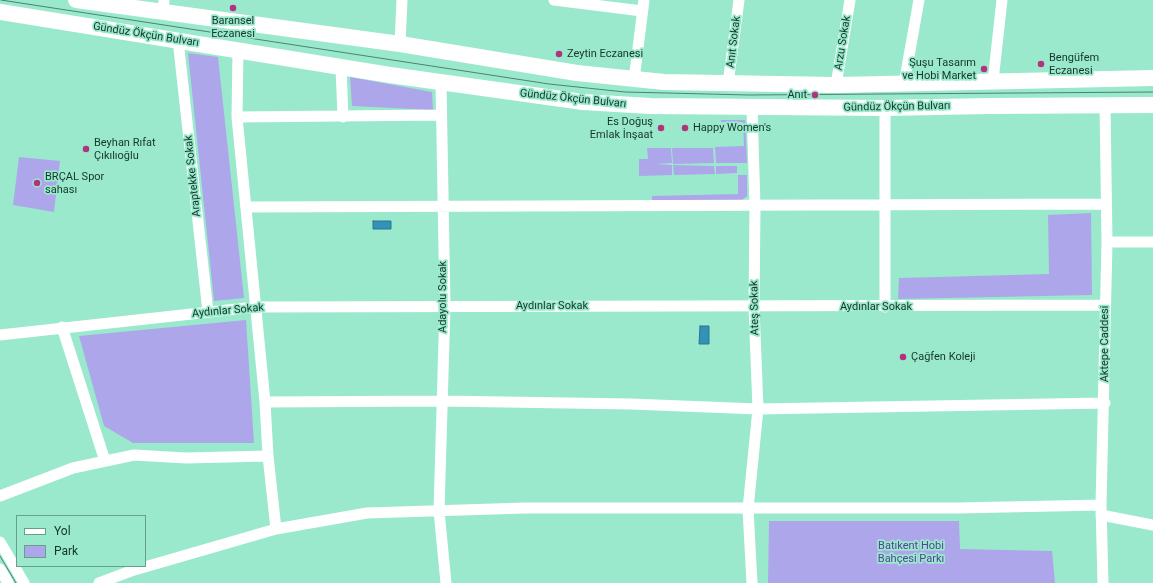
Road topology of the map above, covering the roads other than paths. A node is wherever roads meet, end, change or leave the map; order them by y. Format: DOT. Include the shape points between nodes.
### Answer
graph roads {
  1 [pos="76,0"];
  2 [pos="402,0"];
  3 [pos="554,0"];
  4 [pos="739,0"];
  5 [pos="850,0"];
  6 [pos="919,0"];
  7 [pos="1002,0"];
  8 [pos="93,1"];
  9 [pos="163,6"];
  10 [pos="643,6"];
  11 [pos="0,12"];
  12 [pos="178,40"];
  13 [pos="400,44"];
  14 [pos="238,51"];
  15 [pos="341,67"];
  16 [pos="1153,78"];
  17 [pos="634,80"];
  18 [pos="993,81"];
  19 [pos="441,83"];
  20 [pos="728,84"];
  21 [pos="904,84"];
  22 [pos="836,85"];
  23 [pos="1105,105"];
  24 [pos="1153,105"];
  25 [pos="752,107"];
  26 [pos="885,108"];
  27 [pos="441,115"];
  28 [pos="237,117"];
  29 [pos="343,117"];
  30 [pos="1105,204"];
  31 [pos="442,206"];
  32 [pos="755,206"];
  33 [pos="885,206"];
  34 [pos="246,207"];
  35 [pos="1107,242"];
  36 [pos="1153,242"];
  37 [pos="1104,305"];
  38 [pos="444,306"];
  39 [pos="255,307"];
  40 [pos="754,307"];
  41 [pos="885,307"];
  42 [pos="208,312"];
  43 [pos="62,327"];
  44 [pos="0,335"];
  45 [pos="442,401"];
  46 [pos="265,402"];
  47 [pos="1105,403"];
  48 [pos="758,409"];
  49 [pos="268,456"];
  50 [pos="105,461"];
  51 [pos="0,496"];
  52 [pos="748,509"];
  53 [pos="1101,510"];
  54 [pos="439,511"];
  55 [pos="1153,525"];
  56 [pos="276,529"];
  57 [pos="0,542"];
  58 [pos="145,567"];
  59 [pos="146,567"];
  60 [pos="0,569"];
  61 [pos="8,583"];
  62 [pos="24,583"];
  63 [pos="99,583"];
  64 [pos="446,583"];
  65 [pos="752,583"];
  66 [pos="1103,583"];
  1 -- 8 [label="street"];
  2 -- 13 [label="street"];
  3 -- 10 [label="street"];
  4 -- 20 [label="street, Anıt Sokak"];
  5 -- 22 [label="street, Arzu Sokak"];
  6 -- 21 [label="street"];
  7 -- 18 [label="street"];
  8 -- 9 [label="street"];
  9 -- 13 [label="street"];
  10 -- 17 [label="street"];
  11 -- 12 [label="street, Gündüz Ökçün Bulvarı"];
  12 -- 14 [label="street, Gündüz Ökçün Bulvarı"];
  12 -- 42 [label="street, Araptekke Sokak"];
  13 -- 17 [label="street"];
  14 -- 15 [label="street, Gündüz Ökçün Bulvarı"];
  14 -- 28 [label="street"];
  15 -- 19 [label="street, Gündüz Ökçün Bulvarı"];
  15 -- 29 [label="street"];
  16 -- 18 [label="street"];
  17 -- 20 [label="street"];
  18 -- 21 [label="street"];
  19 -- 25 [label="street, Gündüz Ökçün Bulvarı" via="583,102 650,106"];
  19 -- 27 [label="street, Adayolu Sokak"];
  20 -- 22 [label="street"];
  21 -- 22 [label="street"];
  23 -- 24 [label="street, Gündüz Ökçün Bulvarı"];
  23 -- 26 [label="street, Gündüz Ökçün Bulvarı"];
  23 -- 30 [label="street, Aktepe Caddesi"];
  25 -- 26 [label="street, Gündüz Ökçün Bulvarı"];
  25 -- 32 [label="street, Ateş Sokak"];
  26 -- 33 [label="street"];
  27 -- 29 [label="street"];
  27 -- 31 [label="street, Adayolu Sokak"];
  28 -- 29 [label="street"];
  28 -- 34 [label="street"];
  30 -- 33 [label="street"];
  30 -- 35 [label="street, Aktepe Caddesi"];
  31 -- 32 [label="street"];
  31 -- 34 [label="street"];
  31 -- 38 [label="street, Adayolu Sokak"];
  32 -- 33 [label="street"];
  32 -- 40 [label="street, Ateş Sokak"];
  33 -- 41 [label="street"];
  34 -- 39 [label="street"];
  35 -- 36 [label="street"];
  35 -- 37 [label="street, Aktepe Caddesi"];
  37 -- 41 [label="street, Aydınlar Sokak"];
  37 -- 47 [label="street, Aktepe Caddesi"];
  38 -- 39 [label="street, Aydınlar Sokak"];
  38 -- 40 [label="street, Aydınlar Sokak"];
  38 -- 45 [label="street, Adayolu Sokak"];
  39 -- 42 [label="street, Aydınlar Sokak"];
  39 -- 46 [label="street"];
  40 -- 41 [label="street, Aydınlar Sokak"];
  40 -- 48 [label="street, Ateş Sokak"];
  42 -- 43 [label="street, Aydınlar Sokak"];
  43 -- 44 [label="street, Aydınlar Sokak"];
  43 -- 50 [label="street"];
  45 -- 46 [label="street"];
  45 -- 48 [label="street"];
  45 -- 54 [label="street, Adayolu Sokak"];
  46 -- 49 [label="street"];
  47 -- 48 [label="street"];
  47 -- 53 [label="street, Aktepe Caddesi"];
  48 -- 52 [label="street, Ateş Sokak"];
  49 -- 50 [label="street" via="186,458 134,455"];
  49 -- 56 [label="street"];
  50 -- 51 [label="street" via="73,468"];
  52 -- 53 [label="street"];
  52 -- 54 [label="street" via="525,508"];
  52 -- 65 [label="street, Ateş Sokak"];
  53 -- 55 [label="street"];
  53 -- 66 [label="street, Aktepe Caddesi"];
  54 -- 56 [label="street" via="367,513"];
  54 -- 64 [label="street, Adayolu Sokak"];
  56 -- 59 [label="street"];
  57 -- 62 [label="street"];
  58 -- 63 [label="street"];
  60 -- 61 [label="street"];
}
